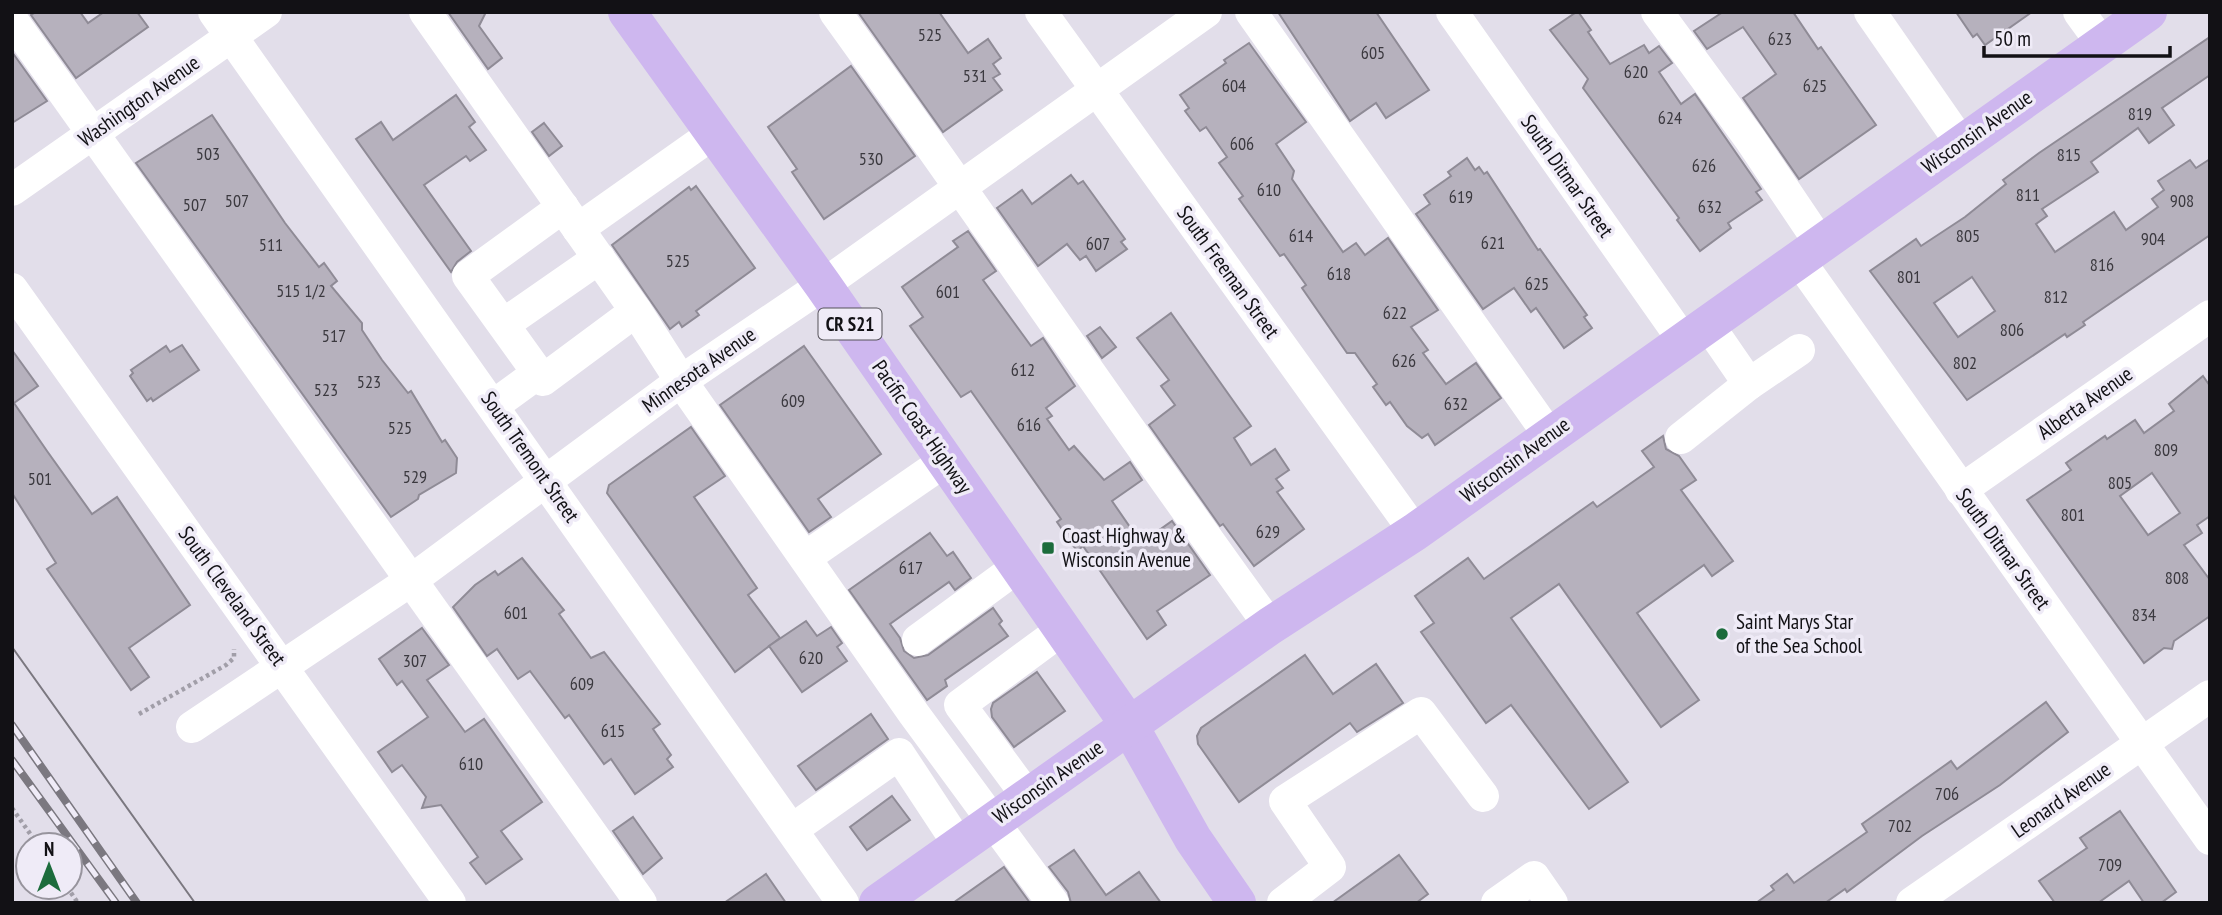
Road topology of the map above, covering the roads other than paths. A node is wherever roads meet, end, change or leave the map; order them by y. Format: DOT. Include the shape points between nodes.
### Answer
graph roads {
  1 [pos="266,12"];
  2 [pos="425,12"];
  3 [pos="627,12"];
  4 [pos="835,12"];
  5 [pos="1041,12"];
  6 [pos="1206,12"];
  7 [pos="1251,12"];
  8 [pos="1452,12"];
  9 [pos="1657,12"];
  10 [pos="1870,12"];
  11 [pos="2079,12"];
  12 [pos="2148,12"];
  13 [pos="12,20"];
  14 [pos="222,24"];
  15 [pos="2103,45"];
  16 [pos="1096,90"];
  17 [pos="92,133"];
  18 [pos="714,134"];
  19 [pos="1961,143"];
  20 [pos="962,187"];
  21 [pos="12,190"];
  22 [pos="571,218"];
  23 [pos="1809,251"];
  24 [pos="599,258"];
  25 [pos="823,285"];
  26 [pos="12,289"];
  27 [pos="636,311"];
  28 [pos="2210,316"];
  29 [pos="504,324"];
  30 [pos="1695,331"];
  31 [pos="1799,349"];
  32 [pos="538,373"];
  33 [pos="681,382"];
  34 [pos="1749,384"];
  35 [pos="493,406"];
  36 [pos="1549,435"];
  37 [pos="1681,438"];
  38 [pos="946,461"];
  39 [pos="547,481"];
  40 [pos="1961,490"];
  41 [pos="1415,532"];
  42 [pos="806,557"];
  43 [pos="1018,566"];
  44 [pos="413,579"];
  45 [pos="1270,626"];
  46 [pos="1066,634"];
  47 [pos="918,640"];
  48 [pos="284,668"];
  49 [pos="2210,696"];
  50 [pos="1129,725"];
  51 [pos="192,727"];
  52 [pos="928,733"];
  53 [pos="2143,743"];
  54 [pos="899,754"];
  55 [pos="1483,796"];
  56 [pos="1027,797"];
  57 [pos="992,821"];
  58 [pos="793,829"];
  59 [pos="2210,839"];
  60 [pos="959,845"];
  61 [pos="450,903"];
  62 [pos="641,903"];
  63 [pos="843,903"];
  64 [pos="878,903"];
  65 [pos="1053,903"];
  66 [pos="1237,903"];
  67 [pos="1283,903"];
  68 [pos="1497,903"];
  69 [pos="1552,903"];
  70 [pos="1912,903"];
  1 -- 14 [label="street, Washington Avenue"];
  2 -- 22 [label="street"];
  3 -- 18 [label="main road, Pacific Coast Highway / CR S21"];
  4 -- 20 [label="street"];
  5 -- 16 [label="street, South Freeman Street"];
  6 -- 16 [label="street, Minnesota Avenue"];
  7 -- 36 [label="street"];
  8 -- 30 [label="street, South Ditmar Street"];
  9 -- 23 [label="street, South Ditmar Street" via="1750,139"];
  10 -- 19 [label="street"];
  11 -- 15 [label="street"];
  12 -- 15 [label="main road, Wisconsin Avenue"];
  13 -- 17 [label="street"];
  14 -- 17 [label="street, Washington Avenue"];
  14 -- 35 [label="street, South Tremont Street"];
  15 -- 19 [label="main road, Wisconsin Avenue"];
  16 -- 20 [label="street, Minnesota Avenue"];
  16 -- 41 [label="street, South Freeman Street"];
  17 -- 21 [label="street, Washington Avenue"];
  17 -- 44 [label="street"];
  18 -- 22 [label="street"];
  18 -- 25 [label="main road, Pacific Coast Highway / CR S21"];
  19 -- 23 [label="main road, Wisconsin Avenue"];
  20 -- 25 [label="street, Minnesota Avenue"];
  20 -- 45 [label="street"];
  22 -- 24 [label="street"];
  22 -- 29 [label="street" via="468,276"];
  23 -- 30 [label="main road, Wisconsin Avenue"];
  23 -- 40 [label="street, South Ditmar Street"];
  24 -- 27 [label="street"];
  24 -- 29 [label="street"];
  25 -- 33 [label="street, Minnesota Avenue"];
  25 -- 38 [label="main road, Pacific Coast Highway / CR S21"];
  26 -- 48 [label="street, South Cleveland Street"];
  27 -- 32 [label="street" via="543,380"];
  27 -- 33 [label="street"];
  28 -- 40 [label="street, Alberta Avenue"];
  29 -- 32 [label="street"];
  30 -- 34 [label="street, South Ditmar Street"];
  30 -- 36 [label="main road, Wisconsin Avenue"];
  31 -- 34 [label="street"];
  32 -- 35 [label="street"];
  33 -- 39 [label="street, Minnesota Avenue"];
  33 -- 42 [label="street"];
  34 -- 37 [label="street"];
  35 -- 39 [label="street, South Tremont Street"];
  36 -- 41 [label="main road, Wisconsin Avenue"];
  38 -- 42 [label="street"];
  38 -- 43 [label="main road, Pacific Coast Highway / CR S21"];
  39 -- 44 [label="street, Minnesota Avenue"];
  39 -- 58 [label="street, South Tremont Street"];
  40 -- 53 [label="street, South Ditmar Street"];
  41 -- 45 [label="main road, Wisconsin Avenue"];
  42 -- 52 [label="street"];
  43 -- 46 [label="main road, Pacific Coast Highway / CR S21"];
  43 -- 47 [label="street"];
  44 -- 48 [label="street, Minnesota Avenue"];
  44 -- 62 [label="street"];
  45 -- 50 [label="main road, Wisconsin Avenue"];
  46 -- 50 [label="main road, CR S21"];
  46 -- 56 [label="street" via="960,705"];
  48 -- 51 [label="street, Minnesota Avenue"];
  48 -- 61 [label="street, South Cleveland Street"];
  49 -- 53 [label="street, Leonard Avenue"];
  50 -- 56 [label="main road, Wisconsin Avenue"];
  50 -- 66 [label="main road, CR S21" via="1193,839"];
  52 -- 54 [label="street"];
  52 -- 57 [label="street"];
  53 -- 59 [label="street, South Ditmar Street"];
  53 -- 70 [label="street, Leonard Avenue"];
  54 -- 58 [label="street"];
  54 -- 60 [label="street"];
  55 -- 67 [label="street" via="1421,713 1285,801 1330,867"];
  56 -- 57 [label="main road, Wisconsin Avenue"];
  57 -- 60 [label="main road, Wisconsin Avenue"];
  57 -- 65 [label="street"];
  58 -- 63 [label="street, South Tremont Street"];
  60 -- 64 [label="main road, Wisconsin Avenue"];
  68 -- 69 [label="street" via="1534,877"];
}
